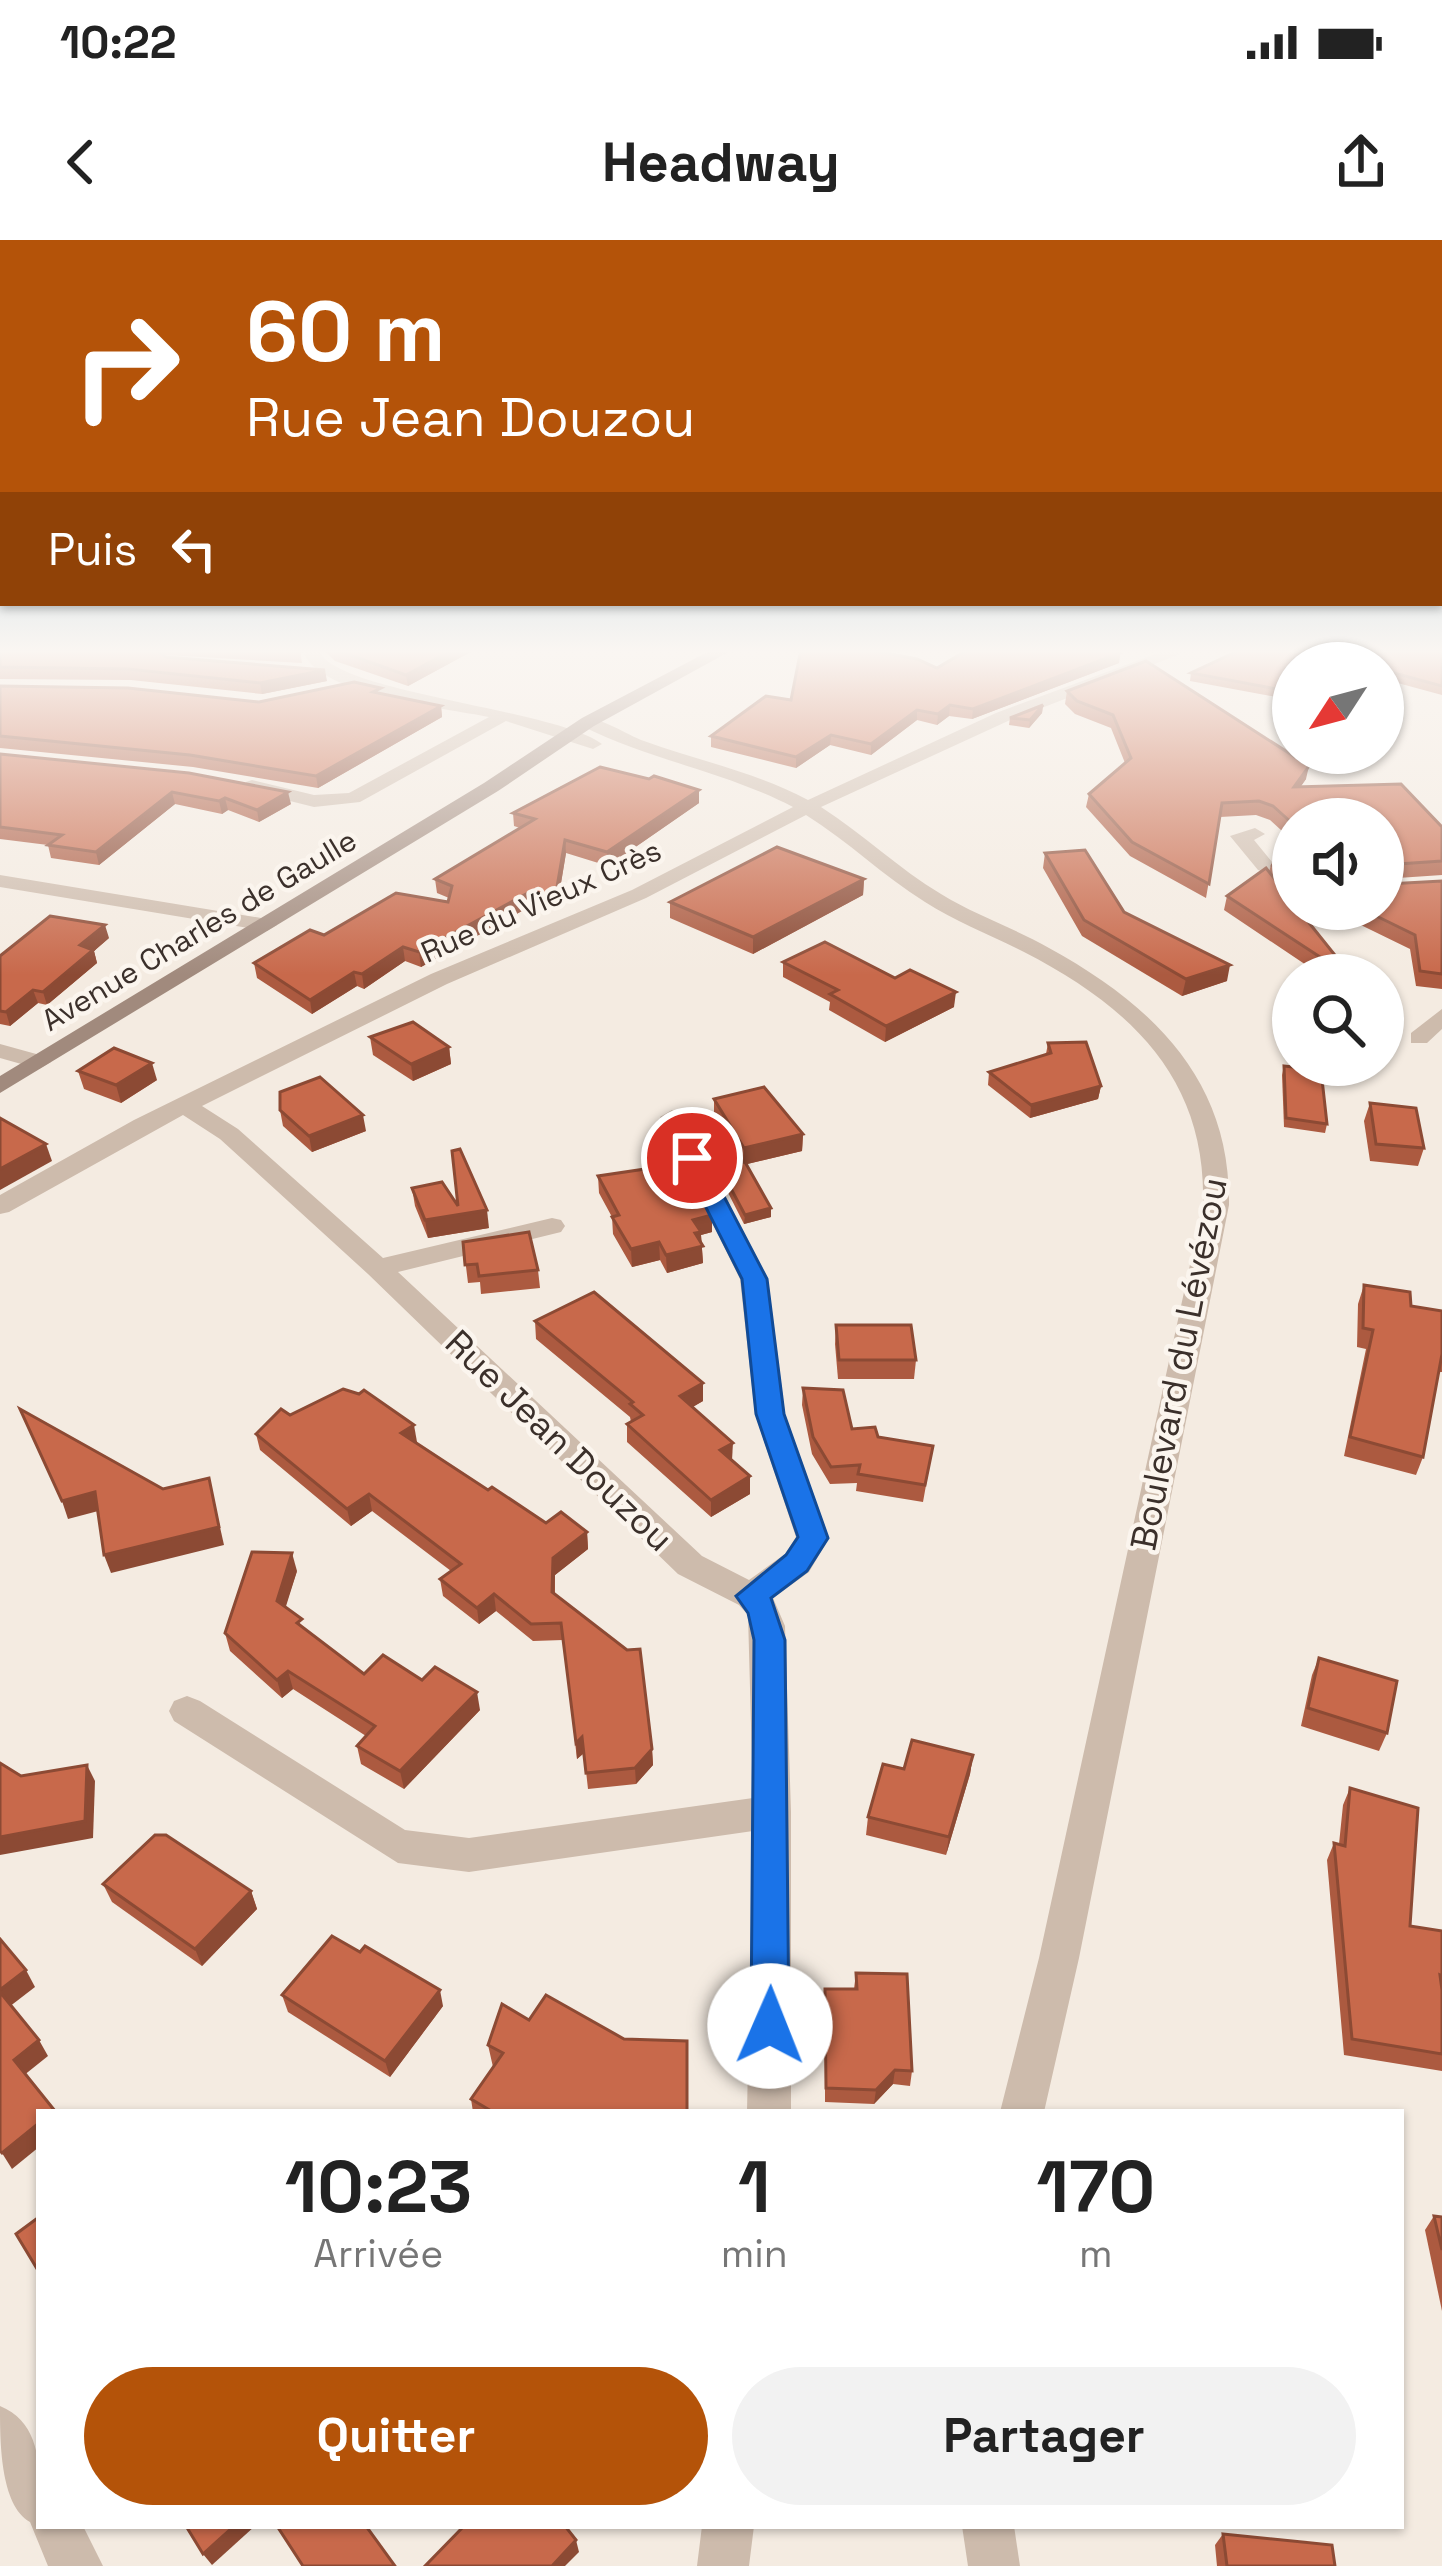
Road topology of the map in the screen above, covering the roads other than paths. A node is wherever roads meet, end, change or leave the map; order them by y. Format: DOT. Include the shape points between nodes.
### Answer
graph roads {
  1 [pos="427,758"];
  2 [pos="543,758"];
  3 [pos="677,758"];
  4 [pos="914,758"];
  5 [pos="230,782"];
  6 [pos="809,806"];
  7 [pos="1255,834"];
  8 [pos="1272,868"];
  9 [pos="0,881"];
  10 [pos="267,925"];
  11 [pos="1442,1016"];
  12 [pos="1419,1038"];
  13 [pos="0,1051"];
  14 [pos="39,1062"];
  15 [pos="0,1086"];
  16 [pos="184,1105"];
  17 [pos="672,1118"];
  18 [pos="0,1206"];
  19 [pos="552,1226"];
  20 [pos="378,1268"];
  21 [pos="752,1596"];
  22 [pos="187,1711"];
  23 [pos="772,1812"];
  24 [pos="769,2109"];
  25 [pos="1023,2109"];
  26 [pos="0,2431"];
  27 [pos="36,2495"];
  28 [pos="56,2529"];
  29 [pos="728,2529"];
  30 [pos="745,2529"];
  31 [pos="988,2529"];
  32 [pos="77,2566"];
  33 [pos="723,2566"];
  34 [pos="745,2566"];
  35 [pos="994,2566"];
  1 -- 5 [label="street" via="353,798 314,801"];
  2 -- 10 [label="main road, Avenue Charles de Gaulle"];
  3 -- 6 [label="street, Boulevard du Lévézou"];
  4 -- 6 [label="street, Rue du Vieux Crès"];
  6 -- 16 [label="street, Rue du Vieux Crès" via="639,895 439,979"];
  6 -- 25 [label="street, Boulevard du Lévézou" via="937,901 1042,953 1130,1011 1190,1081 1217,1157 1196,1305"];
  7 -- 8 [label="street" via="1240,836"];
  9 -- 10 [label="street"];
  10 -- 14 [label="main road, Avenue Charles de Gaulle"];
  11 -- 12 [label="street"];
  13 -- 14 [label="street"];
  14 -- 15 [label="main road, Avenue Charles de Gaulle"];
  16 -- 18 [label="street, Rue du Vieux Crès"];
  16 -- 20 [label="street, Rue Jean Douzou" via="229,1134"];
  17 -- 21 [label="street" via="754,1279 770,1414 813,1538 796,1563"];
  19 -- 20 [label="street"];
  20 -- 21 [label="street, Rue Jean Douzou" via="675,1552"];
  21 -- 23 [label="street" via="770,1640"];
  22 -- 23 [label="street" via="398,1846 470,1855"];
  23 -- 24 [label="street"];
  26 -- 27 [label="street"];
  28 -- 32 [label="street"];
  29 -- 33 [label="street"];
  30 -- 34 [label="street"];
  31 -- 35 [label="street"];
}
